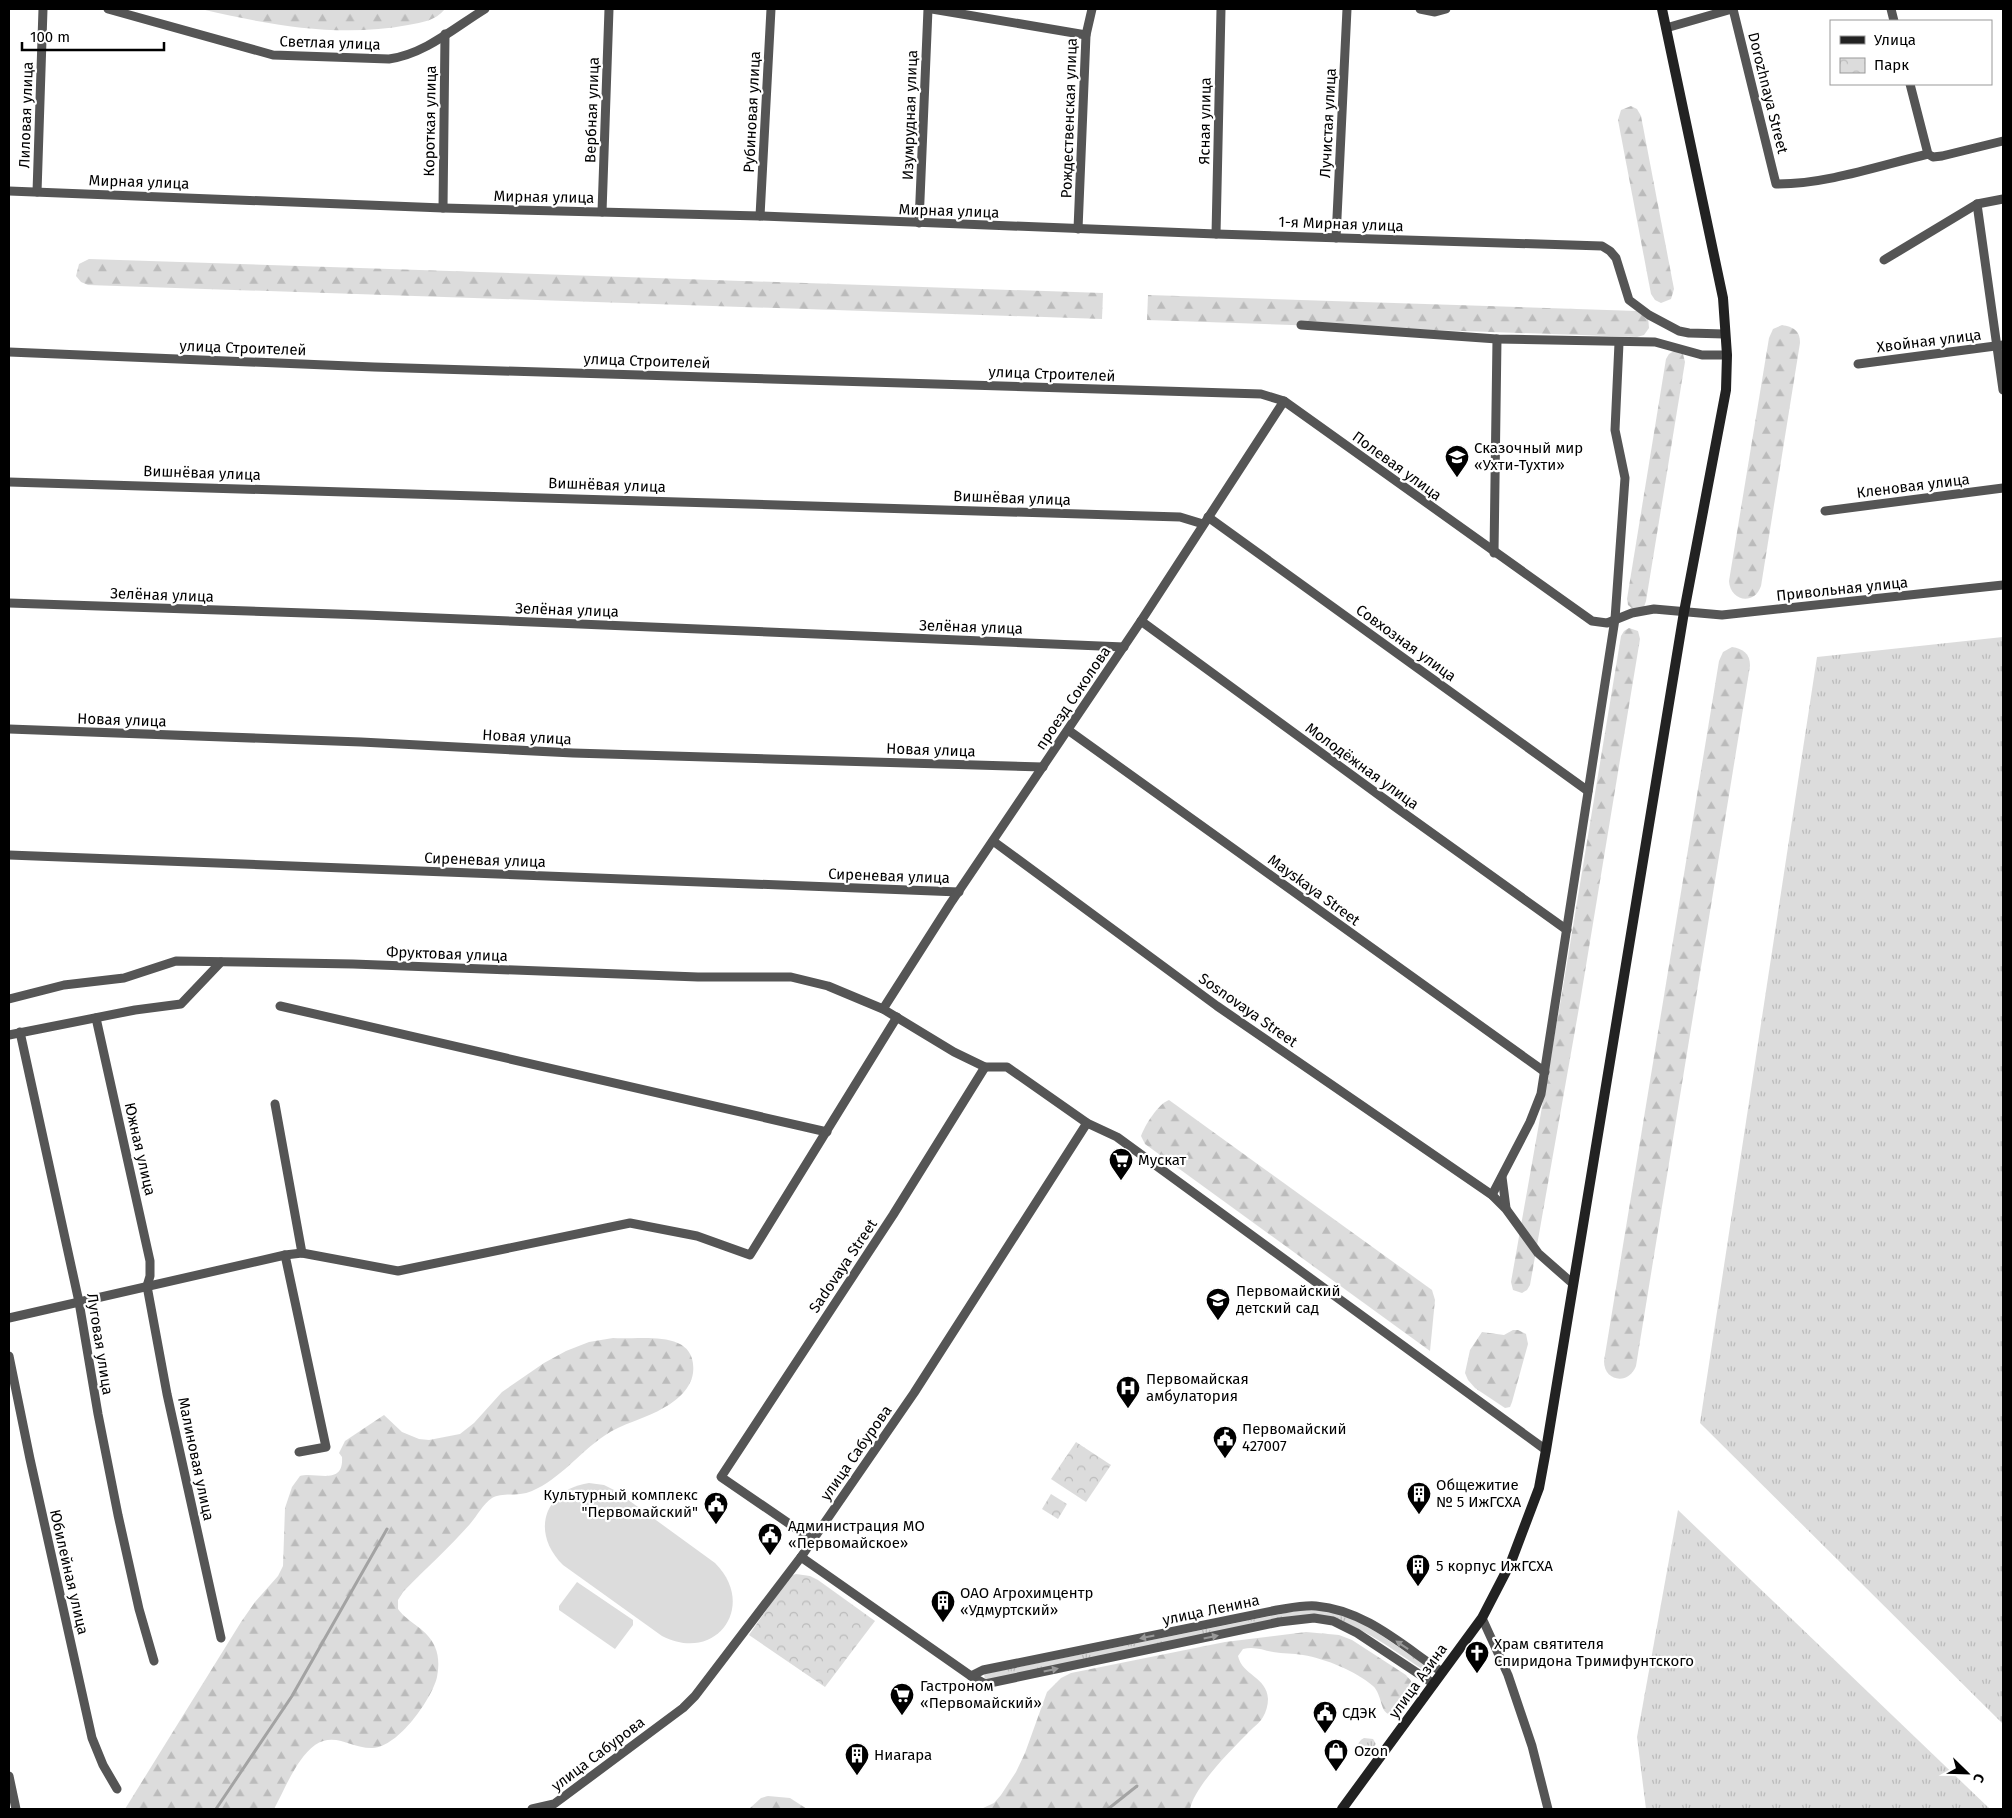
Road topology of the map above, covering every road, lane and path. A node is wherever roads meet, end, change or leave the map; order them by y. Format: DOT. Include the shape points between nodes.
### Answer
graph roads {
  1 [pos="43,9"];
  2 [pos="108,9"];
  3 [pos="484,9"];
  4 [pos="608,9"];
  5 [pos="771,9"];
  6 [pos="928,9"];
  7 [pos="932,9"];
  8 [pos="1092,9"];
  9 [pos="1221,9"];
  10 [pos="1347,9"];
  11 [pos="1420,9"];
  12 [pos="1446,9"];
  13 [pos="1662,9"];
  14 [pos="1733,9"];
  15 [pos="1666,28"];
  16 [pos="445,34"];
  17 [pos="1086,35"];
  18 [pos="1910,85"];
  19 [pos="2003,140"];
  20 [pos="1928,154"];
  21 [pos="9,191"];
  22 [pos="38,192"];
  23 [pos="2003,199"];
  24 [pos="1977,204"];
  25 [pos="442,208"];
  26 [pos="602,212"];
  27 [pos="760,216"];
  28 [pos="919,223"];
  29 [pos="1078,230"];
  30 [pos="1216,234"];
  31 [pos="1336,238"];
  32 [pos="1884,260"];
  33 [pos="1301,325"];
  34 [pos="1724,334"];
  35 [pos="1497,339"];
  36 [pos="1619,342"];
  37 [pos="2000,346"];
  38 [pos="9,352"];
  39 [pos="1727,355"];
  40 [pos="1858,364"];
  41 [pos="2003,390"];
  42 [pos="1284,401"];
  43 [pos="9,482"];
  44 [pos="2003,488"];
  45 [pos="1826,511"];
  46 [pos="1206,521"];
  47 [pos="1494,553"];
  48 [pos="2003,585"];
  49 [pos="9,603"];
  50 [pos="1684,612"];
  51 [pos="1615,619"];
  52 [pos="1141,621"];
  53 [pos="1124,647"];
  54 [pos="9,729"];
  55 [pos="1068,730"];
  56 [pos="1043,767"];
  57 [pos="1588,791"];
  58 [pos="993,841"];
  59 [pos="9,856"];
  60 [pos="960,892"];
  61 [pos="1567,930"];
  62 [pos="221,962"];
  63 [pos="9,999"];
  64 [pos="280,1006"];
  65 [pos="883,1009"];
  66 [pos="96,1018"];
  67 [pos="897,1018"];
  68 [pos="20,1032"];
  69 [pos="9,1035"];
  70 [pos="985,1067"];
  71 [pos="1545,1072"];
  72 [pos="275,1104"];
  73 [pos="1087,1123"];
  74 [pos="827,1132"];
  75 [pos="1502,1177"];
  76 [pos="1492,1196"];
  77 [pos="1506,1209"];
  78 [pos="302,1253"];
  79 [pos="285,1255"];
  80 [pos="1572,1283"];
  81 [pos="147,1286"];
  82 [pos="79,1302"];
  83 [pos="9,1318"];
  84 [pos="9,1356"];
  85 [pos="1546,1450"];
  86 [pos="299,1452"];
  87 [pos="813,1540"];
  88 [pos="801,1557"];
  89 [pos="1482,1618"];
  90 [pos="221,1638"];
  91 [pos="154,1661"];
  92 [pos="1442,1672"];
  93 [pos="971,1676"];
  94 [pos="1434,1684"];
  95 [pos="9,1776"];
  96 [pos="116,1789"];
  97 [pos="16,1809"];
  98 [pos="532,1809"];
  99 [pos="1342,1809"];
  100 [pos="1548,1809"];
  1 -- 22 [label="street, Лиловая улица"];
  2 -- 16 [label="street, Светлая улица" via="273,55 389,59 421,50"];
  3 -- 16 [label="street, Светлая улица"];
  4 -- 26 [label="street, Вербная улица"];
  5 -- 27 [label="street, Рубиновая улица"];
  6 -- 28 [label="street, Изумрудная улица"];
  7 -- 17 [label="street"];
  8 -- 17 [label="street, Рождественская улица"];
  9 -- 30 [label="street, Ясная улица"];
  10 -- 31 [label="street, Лучистая улица"];
  11 -- 12 [label="street" via="1435,12"];
  13 -- 15 [label="street, улица Азина"];
  14 -- 15 [label="street"];
  14 -- 20 [label="street, Dorozhnaya Street" via="1776,184 1821,180"];
  15 -- 34 [label="street, улица Азина" via="1722,298"];
  16 -- 25 [label="street, Короткая улица"];
  17 -- 29 [label="street, Рождественская улица"];
  18 -- 20 [label="street"];
  19 -- 20 [label="street" via="1942,156"];
  21 -- 22 [label="street, Мирная улица"];
  22 -- 25 [label="street, Мирная улица"];
  23 -- 24 [label="street"];
  24 -- 32 [label="street"];
  24 -- 37 [label="street"];
  25 -- 26 [label="street, Мирная улица"];
  26 -- 27 [label="street, Мирная улица"];
  27 -- 28 [label="street, Мирная улица"];
  28 -- 29 [label="street, Мирная улица"];
  29 -- 30 [label="street, 1-я Мирная улица"];
  30 -- 31 [label="street, 1-я Мирная улица"];
  31 -- 34 [label="street, 1-я Мирная улица" via="1602,246 1616,258 1629,300 1649,315 1679,331"];
  33 -- 35 [label="street"];
  34 -- 39 [label="street, улица Азина"];
  35 -- 36 [label="street"];
  35 -- 47 [label="street"];
  36 -- 39 [label="street" via="1655,342 1702,355"];
  36 -- 51 [label="street" via="1615,430 1625,478"];
  37 -- 40 [label="street, Хвойная улица"];
  37 -- 41 [label="street"];
  38 -- 42 [label="street, улица Строителей" via="1261,394"];
  39 -- 50 [label="street, улица Азина" via="1726,390"];
  42 -- 46 [label="street, проезд Соколова"];
  42 -- 47 [label="street, Полевая улица"];
  43 -- 46 [label="street, Вишнёвая улица" via="1180,517"];
  44 -- 45 [label="street, Кленовая улица"];
  46 -- 52 [label="street, проезд Соколова"];
  46 -- 57 [label="street, Совхозная улица"];
  47 -- 51 [label="street, Полевая улица" via="1592,621 1607,623"];
  48 -- 50 [label="street, Привольная улица" via="1722,615"];
  49 -- 53 [label="street, Зелёная улица"];
  50 -- 51 [label="street, Привольная улица" via="1632,612"];
  50 -- 80 [label="street, улица Азина"];
  51 -- 57 [label="street"];
  52 -- 53 [label="street, проезд Соколова"];
  52 -- 61 [label="street, Молодёжная улица"];
  53 -- 55 [label="street, проезд Соколова"];
  54 -- 56 [label="street, Новая улица" via="573,753"];
  55 -- 56 [label="street, проезд Соколова"];
  55 -- 71 [label="street, Mayskaya Street"];
  56 -- 58 [label="street, проезд Соколова"];
  57 -- 61 [label="street"];
  58 -- 60 [label="street, проезд Соколова"];
  58 -- 76 [label="street, Sosnovaya Street" via="1217,1006"];
  59 -- 60 [label="street, Сиреневая улица"];
  60 -- 65 [label="street, проезд Соколова"];
  61 -- 71 [label="street"];
  62 -- 63 [label="street, Фруктовая улица" via="176,961 124,978 64,985"];
  62 -- 65 [label="street, Фруктовая улица" via="792,977 828,986"];
  62 -- 66 [label="street" via="182,1004"];
  64 -- 74 [label="street"];
  65 -- 67 [label="street, Фруктовая улица"];
  66 -- 68 [label="street"];
  66 -- 81 [label="street, Южная улица" via="150,1262"];
  67 -- 70 [label="street, Фруктовая улица"];
  67 -- 74 [label="street"];
  68 -- 69 [label="street"];
  68 -- 82 [label="street, Луговая улица"];
  70 -- 73 [label="street" via="1007,1067"];
  70 -- 87 [label="street, Sadovaya Street" via="893,1215 721,1478"];
  71 -- 75 [label="street" via="1536,1108"];
  72 -- 78 [label="street"];
  73 -- 85 [label="street" via="1117,1137"];
  73 -- 87 [label="street, улица Сабурова" via="914,1393"];
  74 -- 78 [label="street" via="750,1255 697,1236 630,1223 398,1271"];
  75 -- 76 [label="street"];
  75 -- 77 [label="street"];
  76 -- 77 [label="street, Sosnovaya Street"];
  77 -- 80 [label="street, Sosnovaya Street" via="1538,1253"];
  78 -- 79 [label="street"];
  79 -- 81 [label="street"];
  79 -- 86 [label="street" via="326,1446"];
  80 -- 85 [label="street, улица Азина"];
  81 -- 82 [label="street"];
  81 -- 90 [label="street, Малиновая улица" via="167,1394"];
  82 -- 83 [label="street"];
  82 -- 91 [label="street, Луговая улица" via="118,1515"];
  84 -- 96 [label="street, Юбилейная улица" via="92,1738"];
  85 -- 89 [label="street, улица Азина" via="1539,1488 1511,1562"];
  87 -- 88 [label="street, улица Сабурова"];
  88 -- 93 [label="street, улица Ленина"];
  88 -- 98 [label="street, улица Сабурова" via="683,1708 554,1804"];
  89 -- 92 [label="street, улица Азина"];
  89 -- 100 [label="street" via="1508,1675"];
  92 -- 93 [label="street, улица Ленина, one-way" via="1353,1614 1315,1606 1277,1610 983,1670"];
  92 -- 94 [label="street, улица Азина"];
  93 -- 94 [label="street, улица Ленина, one-way" via="985,1684 1296,1619 1314,1618 1357,1633"];
  94 -- 99 [label="street, улица Азина"];
  95 -- 97 [label="street"];
}
